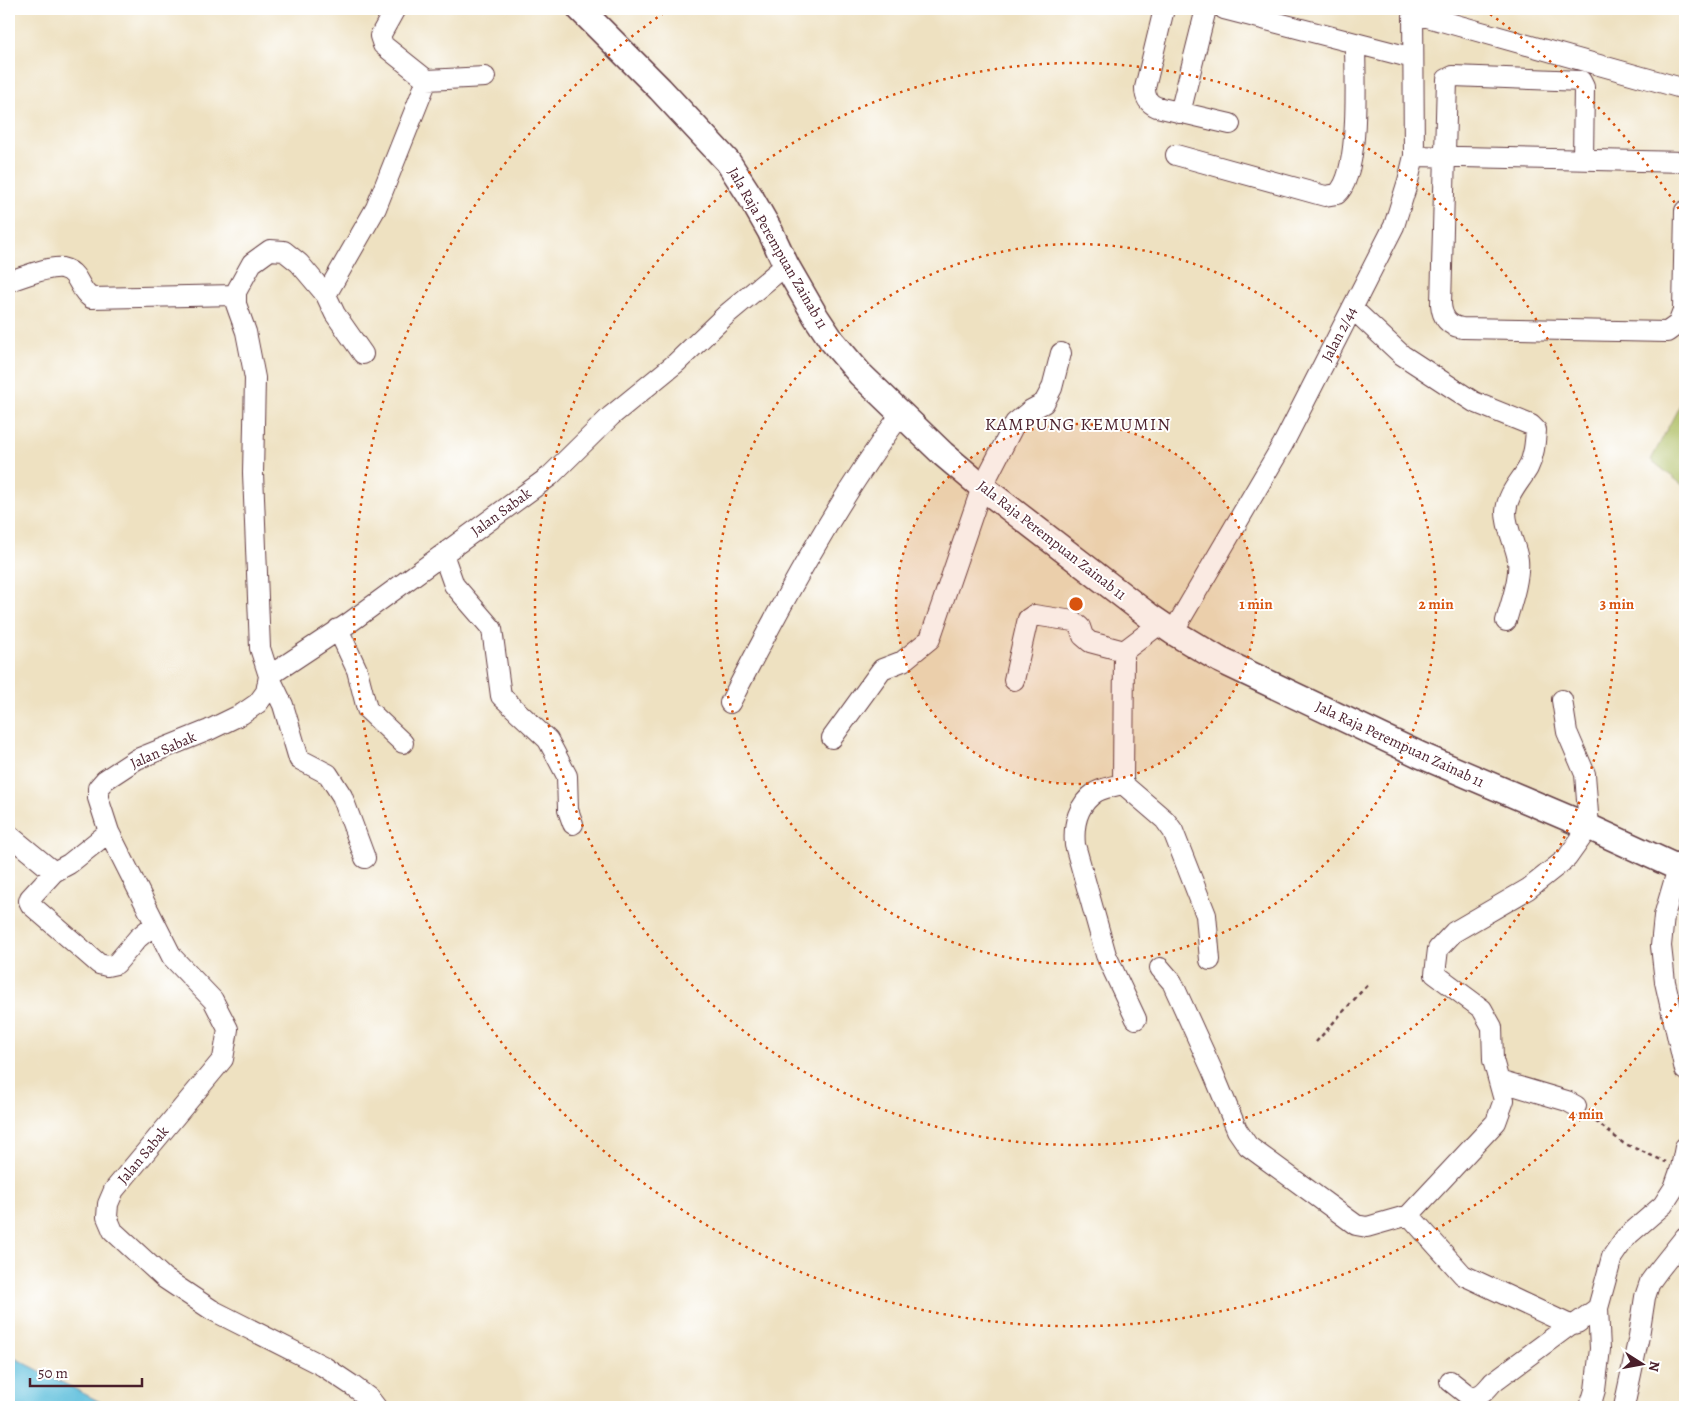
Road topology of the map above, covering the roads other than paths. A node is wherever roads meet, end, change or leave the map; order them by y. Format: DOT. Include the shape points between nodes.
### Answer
graph roads {
  1 [pos="395,9"];
  2 [pos="580,9"];
  3 [pos="1164,9"];
  4 [pos="1206,9"];
  5 [pos="1224,9"];
  6 [pos="1413,11"];
  7 [pos="1355,43"];
  8 [pos="1414,58"];
  9 [pos="485,77"];
  10 [pos="427,80"];
  11 [pos="1685,89"];
  12 [pos="1180,113"];
  13 [pos="1230,124"];
  14 [pos="1176,155"];
  15 [pos="1414,156"];
  16 [pos="1446,156"];
  17 [pos="1583,159"];
  18 [pos="1685,162"];
  19 [pos="1685,211"];
  20 [pos="786,265"];
  21 [pos="9,281"];
  22 [pos="236,295"];
  23 [pos="326,295"];
  24 [pos="1352,308"];
  25 [pos="363,354"];
  26 [pos="1061,354"];
  27 [pos="901,414"];
  28 [pos="982,486"];
  29 [pos="443,554"];
  30 [pos="1506,621"];
  31 [pos="1167,628"];
  32 [pos="338,629"];
  33 [pos="1124,651"];
  34 [pos="269,676"];
  35 [pos="1014,680"];
  36 [pos="1562,700"];
  37 [pos="730,703"];
  38 [pos="832,738"];
  39 [pos="403,743"];
  40 [pos="1123,784"];
  41 [pos="573,824"];
  42 [pos="1588,827"];
  43 [pos="109,832"];
  44 [pos="9,835"];
  45 [pos="365,858"];
  46 [pos="1682,869"];
  47 [pos="54,872"];
  48 [pos="155,924"];
  49 [pos="1210,960"];
  50 [pos="1160,968"];
  51 [pos="1136,1019"];
  52 [pos="1685,1070"];
  53 [pos="1499,1081"];
  54 [pos="1576,1106"];
  55 [pos="1685,1147"];
  56 [pos="1409,1216"];
  57 [pos="1685,1237"];
  58 [pos="1598,1308"];
  59 [pos="1570,1325"];
  60 [pos="1450,1381"];
  61 [pos="376,1407"];
  62 [pos="1590,1407"];
  63 [pos="1624,1407"];
  1 -- 10 [label="street" via="380,36 383,45"];
  2 -- 20 [label="main road, Jala Raja Perempuan Zainab 11" via="728,162 770,231"];
  3 -- 12 [label="street" via="1145,94 1151,105"];
  4 -- 12 [label="street"];
  5 -- 7 [label="street"];
  6 -- 8 [label="street, Jalan 2/44"];
  6 -- 11 [label="street"];
  7 -- 8 [label="street"];
  7 -- 14 [label="street" via="1354,152 1344,185 1337,194 1325,196"];
  8 -- 15 [label="street, Jalan 2/44"];
  9 -- 10 [label="street"];
  10 -- 23 [label="street" via="376,208"];
  12 -- 13 [label="street"];
  15 -- 16 [label="street"];
  15 -- 24 [label="street, Jalan 2/44" via="1394,226"];
  16 -- 17 [label="street"];
  16 -- 17 [label="street" via="1446,83 1453,76 1581,81 1584,87"];
  16 -- 19 [label="street" via="1441,304 1444,318 1455,327 1660,333 1673,329 1683,311"];
  17 -- 18 [label="street"];
  20 -- 27 [label="main road, Jala Raja Perempuan Zainab 11" via="832,341"];
  20 -- 29 [label="street, Jalan Sabak" via="611,416 550,476"];
  21 -- 22 [label="street" via="62,268 77,278 85,294 91,298"];
  22 -- 23 [label="street" via="252,263 270,250 284,251 299,263"];
  22 -- 34 [label="street" via="255,378 253,473 260,648"];
  23 -- 25 [label="street"];
  24 -- 30 [label="street" via="1402,355 1474,402 1536,430 1535,450 1508,500 1506,512 1518,560"];
  24 -- 31 [label="street, Jalan 2/44" via="1282,444"];
  26 -- 28 [label="street" via="1052,388 1044,403 1015,423"];
  27 -- 28 [label="main road, Jala Raja Perempuan Zainab 11"];
  27 -- 37 [label="street" via="822,536"];
  28 -- 31 [label="main road, Jala Raja Perempuan Zainab 11"];
  28 -- 38 [label="street" via="930,639 903,661 882,670"];
  29 -- 32 [label="street, Jalan Sabak"];
  29 -- 41 [label="street" via="454,585 492,629 501,696 548,740 567,776 568,810"];
  31 -- 33 [label="street"];
  31 -- 42 [label="main road, Jala Raja Perempuan Zainab 11" via="1220,660 1420,755"];
  32 -- 34 [label="street, Jalan Sabak"];
  32 -- 39 [label="street" via="357,670 367,709"];
  33 -- 35 [label="street" via="1090,642 1073,621 1034,615 1027,623"];
  33 -- 40 [label="street"];
  34 -- 43 [label="street, Jalan Sabak" via="266,692 258,703 242,714 137,759 101,783 97,793"];
  34 -- 45 [label="street" via="283,705 299,759 328,774 342,796"];
  36 -- 42 [label="street" via="1567,732 1585,774"];
  40 -- 49 [label="street" via="1165,820 1173,831 1206,915"];
  40 -- 51 [label="street" via="1097,791 1088,799 1074,830 1075,845 1106,955"];
  42 -- 46 [label="main road, Jala Raja Perempuan Zainab 11"];
  42 -- 53 [label="street" via="1567,858 1528,889 1454,932 1438,949 1436,974 1482,1010 1492,1027 1493,1060"];
  43 -- 47 [label="street"];
  43 -- 48 [label="street, Jalan Sabak"];
  44 -- 47 [label="street"];
  46 -- 52 [label="street" via="1664,916 1661,946 1664,982"];
  47 -- 48 [label="street" via="29,901 99,964 116,964"];
  48 -- 61 [label="street, Jalan Sabak" via="172,957 213,1000 226,1023 225,1053 114,1190 107,1217 112,1231 164,1278 204,1304 323,1366 369,1398"];
  50 -- 56 [label="street" via="1172,982 1237,1130 1248,1146 1356,1224 1367,1227"];
  53 -- 54 [label="street"];
  53 -- 56 [label="street" via="1504,1100 1496,1122"];
  55 -- 58 [label="street" via="1682,1168 1663,1205 1625,1238 1612,1257"];
  56 -- 59 [label="street" via="1463,1275"];
  57 -- 63 [label="street" via="1650,1282 1644,1297"];
  58 -- 59 [label="street"];
  58 -- 62 [label="street" via="1600,1349"];
  59 -- 60 [label="street" via="1479,1396 1464,1394"];
}
